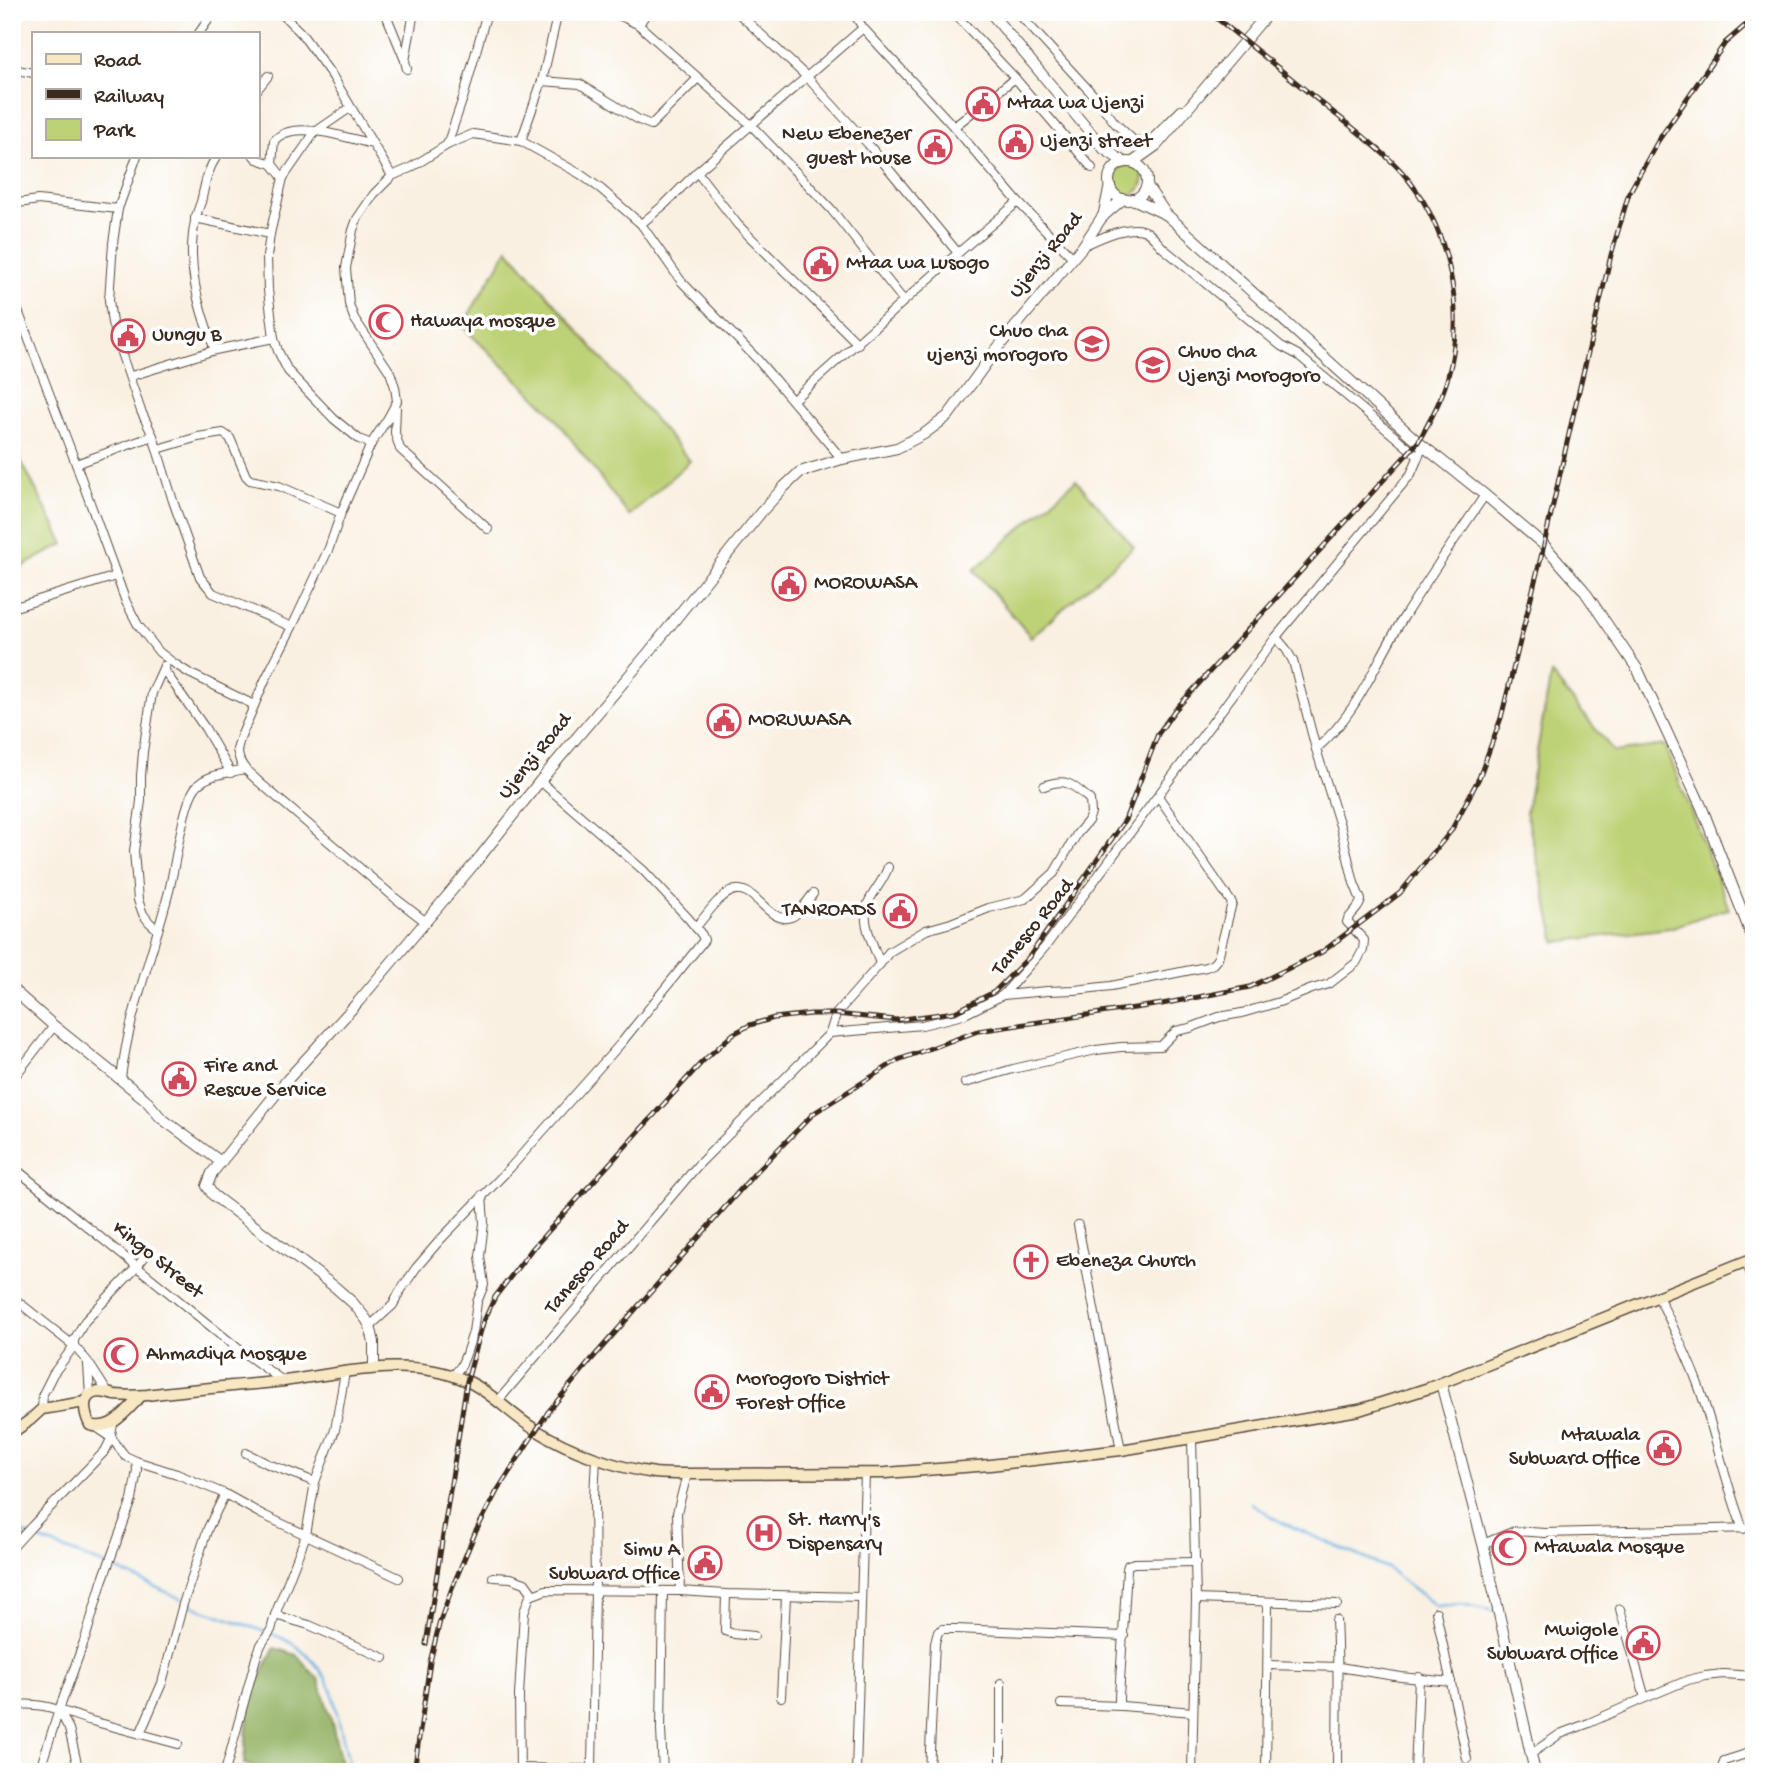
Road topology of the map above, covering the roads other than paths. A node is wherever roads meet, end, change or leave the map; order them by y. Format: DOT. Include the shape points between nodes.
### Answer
graph roads {
  1 [pos="214,12"];
  2 [pos="284,12"];
  3 [pos="386,12"];
  4 [pos="414,12"];
  5 [pos="487,12"];
  6 [pos="558,12"];
  7 [pos="611,12"];
  8 [pos="648,12"];
  9 [pos="737,12"];
  10 [pos="853,12"];
  11 [pos="953,12"];
  12 [pos="990,12"];
  13 [pos="1017,12"];
  14 [pos="1269,12"];
  15 [pos="639,25"];
  16 [pos="863,28"];
  17 [pos="200,32"];
  18 [pos="12,69"];
  19 [pos="32,73"];
  20 [pos="268,76"];
  21 [pos="807,76"];
  22 [pos="1015,78"];
  23 [pos="1214,78"];
  24 [pos="698,79"];
  25 [pos="542,81"];
  26 [pos="259,87"];
  27 [pos="350,108"];
  28 [pos="751,125"];
  29 [pos="954,127"];
  30 [pos="315,132"];
  31 [pos="521,141"];
  32 [pos="372,144"];
  33 [pos="447,145"];
  34 [pos="1157,145"];
  35 [pos="1104,149"];
  36 [pos="136,158"];
  37 [pos="216,158"];
  38 [pos="258,158"];
  39 [pos="1128,162"];
  40 [pos="272,164"];
  41 [pos="1092,168"];
  42 [pos="697,172"];
  43 [pos="1145,172"];
  44 [pos="1111,173"];
  45 [pos="392,176"];
  46 [pos="284,178"];
  47 [pos="1110,185"];
  48 [pos="1147,186"];
  49 [pos="1128,200"];
  50 [pos="1018,202"];
  51 [pos="12,204"];
  52 [pos="118,209"];
  53 [pos="1166,214"];
  54 [pos="1102,217"];
  55 [pos="195,218"];
  56 [pos="641,224"];
  57 [pos="270,234"];
  58 [pos="1083,246"];
  59 [pos="958,253"];
  60 [pos="1073,258"];
  61 [pos="12,295"];
  62 [pos="904,301"];
  63 [pos="274,338"];
  64 [pos="858,344"];
  65 [pos="215,350"];
  66 [pos="131,376"];
  67 [pos="793,400"];
  68 [pos="397,401"];
  69 [pos="153,436"];
  70 [pos="371,444"];
  71 [pos="1423,446"];
  72 [pos="158,449"];
  73 [pos="1418,456"];
  74 [pos="842,459"];
  75 [pos="76,464"];
  76 [pos="1485,495"];
  77 [pos="341,513"];
  78 [pos="488,529"];
  79 [pos="116,576"];
  80 [pos="12,608"];
  81 [pos="292,627"];
  82 [pos="1276,637"];
  83 [pos="159,652"];
  84 [pos="164,666"];
  85 [pos="254,705"];
  86 [pos="1316,749"];
  87 [pos="245,769"];
  88 [pos="231,772"];
  89 [pos="540,782"];
  90 [pos="1044,786"];
  91 [pos="1158,796"];
  92 [pos="888,867"];
  93 [pos="813,894"];
  94 [pos="426,922"];
  95 [pos="696,927"];
  96 [pos="158,930"];
  97 [pos="1754,942"];
  98 [pos="880,964"];
  99 [pos="12,989"];
  100 [pos="1003,995"];
  101 [pos="54,1026"];
  102 [pos="830,1033"];
  103 [pos="121,1078"];
  104 [pos="12,1080"];
  105 [pos="965,1083"];
  106 [pos="221,1162"];
  107 [pos="12,1166"];
  108 [pos="482,1195"];
  109 [pos="1077,1224"];
  110 [pos="145,1256"];
  111 [pos="1750,1260"];
  112 [pos="137,1267"];
  113 [pos="1754,1283"];
  114 [pos="1658,1296"];
  115 [pos="12,1297"];
  116 [pos="370,1326"];
  117 [pos="74,1346"];
  118 [pos="88,1362"];
  119 [pos="374,1368"];
  120 [pos="345,1372"];
  121 [pos="453,1376"];
  122 [pos="283,1381"];
  123 [pos="1441,1383"];
  124 [pos="110,1394"];
  125 [pos="141,1396"];
  126 [pos="87,1399"];
  127 [pos="498,1401"];
  128 [pos="59,1406"];
  129 [pos="43,1409"];
  130 [pos="115,1422"];
  131 [pos="93,1426"];
  132 [pos="14,1427"];
  133 [pos="111,1437"];
  134 [pos="1192,1438"];
  135 [pos="1121,1450"];
  136 [pos="246,1453"];
  137 [pos="596,1458"];
  138 [pos="136,1461"];
  139 [pos="865,1473"];
  140 [pos="687,1474"];
  141 [pos="315,1482"];
  142 [pos="225,1494"];
  143 [pos="1754,1528"];
  144 [pos="1743,1530"];
  145 [pos="306,1535"];
  146 [pos="1483,1544"];
  147 [pos="15,1545"];
  148 [pos="1196,1562"];
  149 [pos="494,1577"];
  150 [pos="399,1578"];
  151 [pos="595,1590"];
  152 [pos="663,1591"];
  153 [pos="680,1591"];
  154 [pos="533,1594"];
  155 [pos="726,1594"];
  156 [pos="786,1596"];
  157 [pos="862,1597"];
  158 [pos="1196,1599"];
  159 [pos="1268,1602"];
  160 [pos="1338,1604"];
  161 [pos="1620,1609"];
  162 [pos="1436,1612"];
  163 [pos="275,1615"];
  164 [pos="1336,1620"];
  165 [pos="754,1636"];
  166 [pos="1124,1636"];
  167 [pos="384,1658"];
  168 [pos="1268,1665"];
  169 [pos="1339,1667"];
  170 [pos="1754,1676"];
  171 [pos="1419,1678"];
  172 [pos="1451,1682"];
  173 [pos="1001,1683"];
  174 [pos="781,1697"];
  175 [pos="1645,1698"];
  176 [pos="1060,1704"];
  177 [pos="12,1706"];
  178 [pos="1121,1706"];
  179 [pos="59,1710"];
  180 [pos="1193,1712"];
  181 [pos="141,1734"];
  182 [pos="178,1744"];
  183 [pos="1754,1749"];
  184 [pos="1531,1754"];
  185 [pos="1467,1759"];
  186 [pos="592,1769"];
  187 [pos="520,1770"];
  188 [pos="662,1771"];
  189 [pos="40,1772"];
  190 [pos="79,1772"];
  191 [pos="225,1772"];
  192 [pos="714,1772"];
  193 [pos="856,1772"];
  194 [pos="929,1772"];
  195 [pos="1001,1772"];
  196 [pos="1192,1772"];
  197 [pos="1266,1772"];
  198 [pos="1337,1772"];
  199 [pos="1415,1772"];
  200 [pos="1535,1772"];
  201 [pos="1721,1772"];
  1 -- 17 [label="street"];
  2 -- 27 [label="street" via="333,77"];
  3 -- 4 [label="street" via="406,65"];
  5 -- 33 [label="street"];
  6 -- 25 [label="street"];
  7 -- 15 [label="street"];
  8 -- 15 [label="street"];
  9 -- 21 [label="street"];
  10 -- 16 [label="street"];
  11 -- 22 [label="street"];
  12 -- 35 [label="street"];
  13 -- 23 [label="street" via="1134,141 1148,143"];
  14 -- 23 [label="street"];
  15 -- 24 [label="street"];
  16 -- 21 [label="street"];
  16 -- 29 [label="street"];
  18 -- 19 [label="street"];
  20 -- 26 [label="street"];
  21 -- 28 [label="street"];
  21 -- 59 [label="street"];
  22 -- 29 [label="street"];
  22 -- 41 [label="street"];
  23 -- 34 [label="street"];
  24 -- 25 [label="street" via="651,125 580,84"];
  24 -- 28 [label="street"];
  25 -- 31 [label="street"];
  27 -- 30 [label="street"];
  27 -- 32 [label="street"];
  28 -- 42 [label="street"];
  28 -- 62 [label="street" via="831,209"];
  29 -- 50 [label="street"];
  30 -- 32 [label="street"];
  30 -- 40 [label="street" via="278,136"];
  30 -- 46 [label="street"];
  31 -- 33 [label="street" via="473,134"];
  31 -- 56 [label="street" via="580,174"];
  32 -- 45 [label="street"];
  33 -- 45 [label="street"];
  34 -- 39 [label="street"];
  34 -- 43 [label="street"];
  35 -- 39 [label="street"];
  35 -- 44 [label="street"];
  36 -- 52 [label="street"];
  37 -- 55 [label="street"];
  38 -- 40 [label="street"];
  39 -- 43 [label="street"];
  39 -- 44 [label="street"];
  40 -- 46 [label="street"];
  42 -- 56 [label="street"];
  42 -- 64 [label="street" via="738,225"];
  43 -- 48 [label="street"];
  44 -- 47 [label="street"];
  45 -- 68 [label="street" via="357,219 347,285 351,313 390,372"];
  46 -- 57 [label="street"];
  47 -- 49 [label="street" via="1115,194"];
  47 -- 54 [label="street"];
  48 -- 49 [label="street"];
  48 -- 53 [label="street"];
  49 -- 53 [label="street"];
  49 -- 54 [label="street"];
  50 -- 59 [label="street"];
  50 -- 60 [label="street"];
  51 -- 52 [label="street" via="38,200"];
  52 -- 66 [label="street" via="109,300 112,323"];
  53 -- 71 [label="street"];
  54 -- 58 [label="street, Ujenzi Road"];
  55 -- 57 [label="street"];
  55 -- 65 [label="street" via="193,272"];
  56 -- 67 [label="street" via="681,281"];
  57 -- 63 [label="street" via="268,290"];
  58 -- 60 [label="street, Ujenzi Road"];
  58 -- 73 [label="street" via="1126,230 1145,230"];
  59 -- 62 [label="street"];
  60 -- 74 [label="street, Ujenzi Road" via="948,416 897,448"];
  61 -- 75 [label="street"];
  62 -- 64 [label="street"];
  63 -- 65 [label="street"];
  63 -- 70 [label="street" via="297,382 349,432"];
  64 -- 67 [label="street"];
  65 -- 66 [label="street"];
  66 -- 69 [label="street"];
  67 -- 74 [label="street"];
  68 -- 70 [label="street"];
  68 -- 78 [label="street" via="395,433 400,449"];
  69 -- 72 [label="street"];
  69 -- 75 [label="street"];
  70 -- 77 [label="street"];
  71 -- 73 [label="street, Tanesco Road"];
  71 -- 76 [label="street"];
  72 -- 77 [label="street" via="223,433 230,438 250,480 279,486"];
  72 -- 81 [label="street" via="207,587"];
  73 -- 82 [label="street, Tanesco Road" via="1411,474"];
  74 -- 89 [label="street, Ujenzi Road" via="800,472 784,487"];
  75 -- 79 [label="street"];
  76 -- 86 [label="street" via="1400,623 1350,712"];
  76 -- 97 [label="street" via="1544,545 1583,589 1632,661 1702,808"];
  77 -- 81 [label="street"];
  79 -- 80 [label="street"];
  79 -- 83 [label="street" via="131,613"];
  81 -- 85 [label="street"];
  82 -- 86 [label="street" via="1293,661"];
  82 -- 91 [label="street, Tanesco Road"];
  83 -- 84 [label="street"];
  83 -- 85 [label="street" via="189,673"];
  84 -- 88 [label="street"];
  84 -- 96 [label="street" via="152,693 134,851 138,900 143,914"];
  85 -- 87 [label="street" via="237,747"];
  86 -- 105 [label="street" via="1361,900 1347,922 1364,940 1351,968 1329,984 1176,1031 1161,1046 1096,1050"];
  87 -- 88 [label="street"];
  87 -- 94 [label="street"];
  88 -- 96 [label="street" via="203,779 191,794"];
  89 -- 94 [label="street, Ujenzi Road"];
  89 -- 95 [label="street" via="643,870"];
  90 -- 98 [label="street" via="1058,780 1090,800 1088,821 1054,873 1025,899 926,930 889,952"];
  91 -- 100 [label="street, Tanesco Road" via="1045,947"];
  91 -- 100 [label="street" via="1232,903 1213,964 1111,986"];
  92 -- 98 [label="street" via="867,904 865,917"];
  93 -- 95 [label="street" via="797,914 785,919 753,896 731,891"];
  94 -- 106 [label="street, Ujenzi Road"];
  95 -- 108 [label="street" via="704,940 694,954 622,1042"];
  96 -- 103 [label="street" via="140,987"];
  98 -- 102 [label="street" via="836,1014"];
  99 -- 101 [label="street"];
  100 -- 102 [label="street, Tanesco Road" via="963,1014 922,1025"];
  101 -- 103 [label="street"];
  101 -- 104 [label="street"];
  102 -- 127 [label="street, Tanesco Road" via="698,1165"];
  103 -- 106 [label="street" via="161,1118"];
  106 -- 116 [label="street, Ujenzi Road" via="207,1186 213,1195 335,1287"];
  107 -- 112 [label="street, Kingo Street"];
  108 -- 116 [label="street" via="416,1268 393,1305"];
  108 -- 121 [label="street" via="484,1285 466,1354"];
  109 -- 135 [label="street"];
  110 -- 112 [label="street"];
  111 -- 113 [label="street"];
  111 -- 114 [label="main road"];
  112 -- 117 [label="street" via="85,1321"];
  112 -- 122 [label="street, Kingo Street"];
  114 -- 123 [label="main road"];
  114 -- 144 [label="street" via="1700,1390"];
  115 -- 117 [label="street"];
  116 -- 119 [label="street"];
  117 -- 118 [label="street"];
  117 -- 129 [label="street" via="43,1394"];
  118 -- 124 [label="street"];
  118 -- 126 [label="street"];
  119 -- 120 [label="main road"];
  119 -- 121 [label="main road" via="421,1368"];
  120 -- 122 [label="main road"];
  120 -- 141 [label="street" via="335,1430"];
  121 -- 127 [label="main road"];
  122 -- 125 [label="main road"];
  123 -- 134 [label="main road" via="1359,1410"];
  123 -- 146 [label="street"];
  124 -- 125 [label="main road"];
  124 -- 126 [label="main road" via="98,1392"];
  124 -- 130 [label="main road" via="118,1405"];
  125 -- 130 [label="main road"];
  126 -- 128 [label="main road"];
  126 -- 131 [label="main road" via="85,1416"];
  127 -- 137 [label="main road" via="536,1431"];
  128 -- 129 [label="main road"];
  128 -- 131 [label="main road"];
  129 -- 132 [label="main road"];
  130 -- 131 [label="main road"];
  130 -- 133 [label="street"];
  131 -- 133 [label="street"];
  133 -- 138 [label="street"];
  133 -- 147 [label="street" via="105,1451"];
  134 -- 135 [label="main road"];
  134 -- 148 [label="street"];
  135 -- 139 [label="main road" via="960,1468"];
  136 -- 141 [label="street"];
  137 -- 140 [label="main road" via="636,1470"];
  137 -- 151 [label="street"];
  138 -- 142 [label="street"];
  138 -- 179 [label="street" via="132,1500"];
  139 -- 140 [label="main road"];
  139 -- 157 [label="street"];
  140 -- 153 [label="street" via="677,1513"];
  141 -- 145 [label="street"];
  142 -- 145 [label="street"];
  142 -- 181 [label="street" via="208,1528 162,1683"];
  143 -- 144 [label="street"];
  144 -- 146 [label="street" via="1515,1531"];
  145 -- 150 [label="street"];
  145 -- 163 [label="street"];
  146 -- 184 [label="street"];
  148 -- 158 [label="street"];
  148 -- 166 [label="street" via="1129,1564"];
  149 -- 154 [label="street" via="525,1583"];
  151 -- 152 [label="street"];
  151 -- 154 [label="street"];
  151 -- 186 [label="street"];
  152 -- 153 [label="street"];
  152 -- 188 [label="street"];
  153 -- 155 [label="street"];
  154 -- 187 [label="street" via="524,1612"];
  155 -- 156 [label="street"];
  155 -- 165 [label="street" via="724,1628"];
  156 -- 157 [label="street"];
  156 -- 174 [label="street"];
  157 -- 193 [label="street"];
  158 -- 159 [label="street"];
  158 -- 180 [label="street"];
  159 -- 160 [label="street"];
  159 -- 168 [label="street"];
  161 -- 175 [label="street"];
  162 -- 172 [label="street"];
  163 -- 167 [label="street"];
  163 -- 191 [label="street" via="261,1644"];
  164 -- 169 [label="street"];
  166 -- 178 [label="street"];
  166 -- 194 [label="street" via="937,1632"];
  168 -- 169 [label="street"];
  168 -- 197 [label="street"];
  169 -- 171 [label="street"];
  169 -- 198 [label="street"];
  170 -- 175 [label="street" via="1705,1676"];
  171 -- 172 [label="street"];
  171 -- 199 [label="street"];
  172 -- 185 [label="street"];
  173 -- 195 [label="street"];
  175 -- 184 [label="street" via="1560,1734"];
  176 -- 178 [label="street"];
  177 -- 179 [label="street" via="36,1704"];
  178 -- 180 [label="street"];
  179 -- 181 [label="street"];
  179 -- 189 [label="street"];
  179 -- 190 [label="street" via="69,1729"];
  180 -- 196 [label="street"];
  181 -- 182 [label="street"];
  183 -- 201 [label="street" via="1724,1761"];
  184 -- 200 [label="street"];
  186 -- 187 [label="street"];
  186 -- 188 [label="street"];
  188 -- 192 [label="street"];
}
